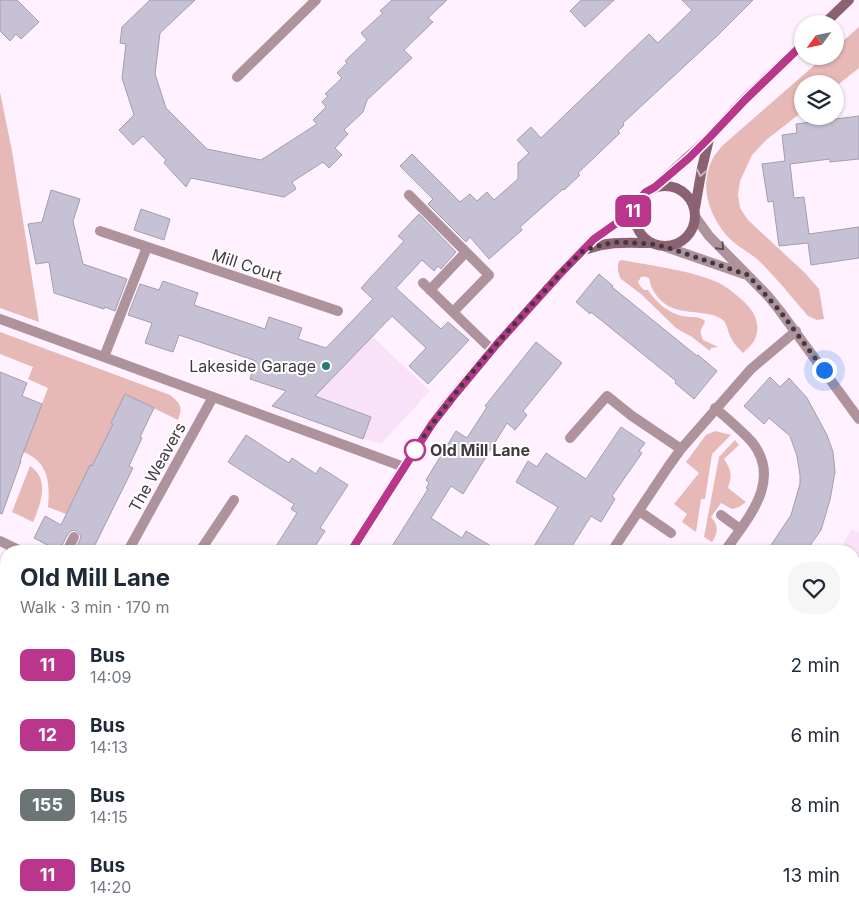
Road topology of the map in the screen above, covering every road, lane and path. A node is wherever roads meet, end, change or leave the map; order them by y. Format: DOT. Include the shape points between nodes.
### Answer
graph roads {
  1 [pos="316,0"];
  2 [pos="850,0"];
  3 [pos="834,15"];
  4 [pos="794,52"];
  5 [pos="237,76"];
  6 [pos="709,138"];
  7 [pos="655,187"];
  8 [pos="409,195"];
  9 [pos="635,210"];
  10 [pos="696,213"];
  11 [pos="100,231"];
  12 [pos="652,244"];
  13 [pos="147,247"];
  14 [pos="666,247"];
  15 [pos="584,250"];
  16 [pos="466,252"];
  17 [pos="748,275"];
  18 [pos="338,311"];
  19 [pos="453,312"];
  20 [pos="0,319"];
  21 [pos="796,331"];
  22 [pos="492,350"];
  23 [pos="104,358"];
  24 [pos="213,397"];
  25 [pos="715,408"];
  26 [pos="859,419"];
  27 [pos="570,438"];
  28 [pos="681,449"];
  29 [pos="404,467"];
  30 [pos="234,500"];
  31 [pos="639,511"];
  32 [pos="721,515"];
  33 [pos="740,529"];
  34 [pos="671,533"];
  35 [pos="74,537"];
  36 [pos="70,545"];
  37 [pos="131,545"];
  38 [pos="204,545"];
  39 [pos="355,545"];
  40 [pos="616,545"];
  41 [pos="729,545"];
  1 -- 5 [label="street"];
  2 -- 3 [label="main road"];
  4 -- 6 [label="main road"];
  6 -- 7 [label="main road"];
  6 -- 10 [label="main road, one-way"];
  7 -- 9 [label="main road" via="639,200"];
  7 -- 10 [label="main road" via="665,185 684,192 691,199"];
  8 -- 16 [label="street"];
  9 -- 12 [label="main road" via="638,230"];
  9 -- 15 [label="main road"];
  10 -- 14 [label="main road" via="690,235"];
  10 -- 17 [label="street, one-way" via="709,236"];
  11 -- 13 [label="street, Mill Court"];
  12 -- 14 [label="main road"];
  12 -- 15 [label="main road" via="618,242"];
  13 -- 18 [label="street, Mill Court"];
  13 -- 23 [label="street"];
  14 -- 17 [label="street"];
  15 -- 22 [label="main road"];
  16 -- 19 [label="street" via="489,275"];
  16 -- 19 [label="street" via="426,286"];
  17 -- 21 [label="street"];
  19 -- 22 [label="street"];
  20 -- 23 [label="street"];
  21 -- 25 [label="street" via="756,364"];
  21 -- 26 [label="street"];
  22 -- 29 [label="main road" via="446,406"];
  23 -- 24 [label="street"];
  24 -- 29 [label="street"];
  24 -- 37 [label="street, The Weavers"];
  25 -- 28 [label="street"];
  25 -- 33 [label="street" via="752,443 764,466 762,491"];
  27 -- 28 [label="street" via="607,396"];
  28 -- 31 [label="street"];
  29 -- 39 [label="main road"];
  30 -- 38 [label="street"];
  31 -- 34 [label="street"];
  31 -- 40 [label="street"];
  32 -- 33 [label="street"];
  33 -- 41 [label="street"];
  35 -- 36 [label="street"];
}
